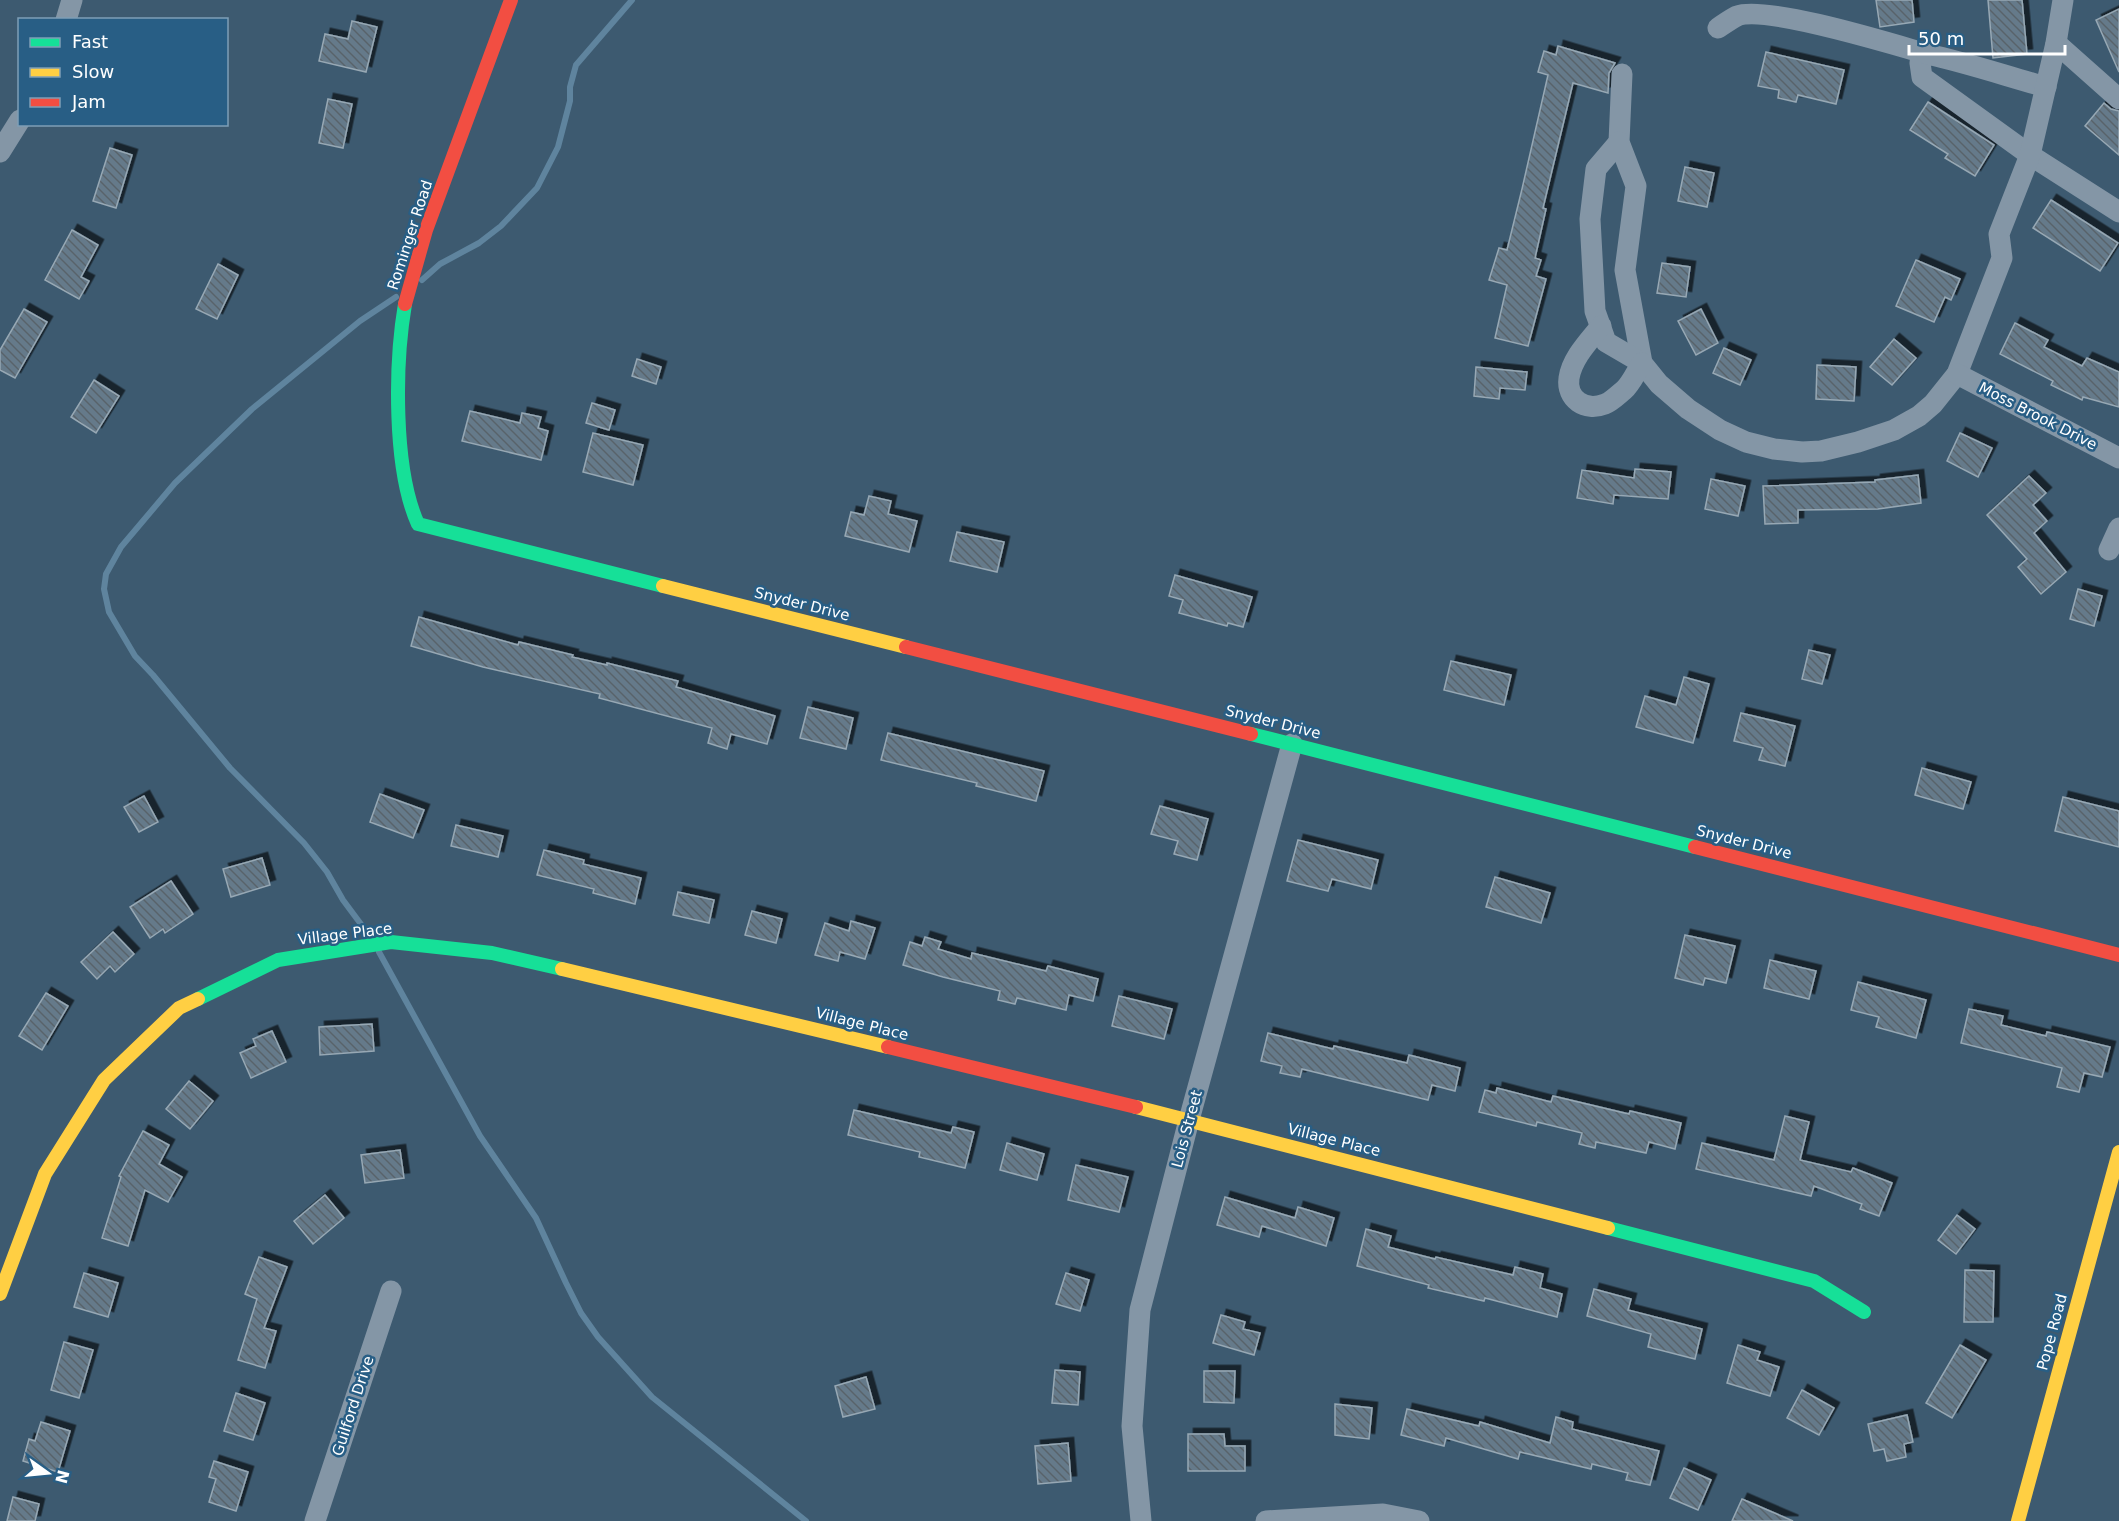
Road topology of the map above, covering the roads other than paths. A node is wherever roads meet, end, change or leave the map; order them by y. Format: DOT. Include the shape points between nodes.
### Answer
graph roads {
  1 [pos="72,0"];
  2 [pos="511,0"];
  3 [pos="2063,0"];
  4 [pos="67,18"];
  5 [pos="1718,28"];
  6 [pos="2056,43"];
  7 [pos="1927,54"];
  8 [pos="1622,74"];
  9 [pos="2046,87"];
  10 [pos="2119,99"];
  11 [pos="18,123"];
  12 [pos="1619,142"];
  13 [pos="0,152"];
  14 [pos="2030,155"];
  15 [pos="2119,212"];
  16 [pos="1601,327"];
  17 [pos="1642,363"];
  18 [pos="1957,374"];
  19 [pos="2119,458"];
  20 [pos="418,524"];
  21 [pos="2119,528"];
  22 [pos="2109,550"];
  23 [pos="1292,744"];
  24 [pos="2119,955"];
  25 [pos="1189,1120"];
  26 [pos="2119,1152"];
  27 [pos="391,1291"];
  28 [pos="0,1294"];
  29 [pos="1864,1312"];
  30 [pos="315,1521"];
  31 [pos="1141,1521"];
  32 [pos="1266,1521"];
  33 [pos="1419,1521"];
  34 [pos="2018,1521"];
  1 -- 4 [label="street"];
  2 -- 20 [label="street, Rominger Road" via="434,210 410,282 403,319 398,375 400,423 405,489"];
  3 -- 6 [label="street"];
  5 -- 7 [label="street" via="1739,15 1765,14"];
  6 -- 9 [label="street"];
  6 -- 10 [label="street"];
  7 -- 9 [label="street"];
  7 -- 14 [label="street" via="1920,63 1922,77"];
  8 -- 12 [label="street"];
  9 -- 14 [label="street"];
  11 -- 13 [label="street"];
  12 -- 16 [label="street" via="1596,169 1590,219 1595,311"];
  12 -- 17 [label="street" via="1636,186 1625,270"];
  14 -- 15 [label="street"];
  14 -- 18 [label="street" via="1999,234 2002,258"];
  16 -- 17 [label="street" via="1606,342"];
  16 -- 17 [label="street" via="1582,348 1569,375 1569,390 1576,402 1589,407 1606,404 1626,388"];
  17 -- 18 [label="street" via="1688,409 1720,430 1746,442 1802,452 1821,451 1894,430 1926,410"];
  18 -- 19 [label="street, Moss Brook Drive"];
  20 -- 23 [label="street, Snyder Drive"];
  21 -- 22 [label="street"];
  23 -- 24 [label="street, Snyder Drive"];
  23 -- 25 [label="street, Lois Street"];
  25 -- 28 [label="street, Village Place" via="492,952 391,942 278,960 179,1008 104,1080 86,1108 45,1174"];
  25 -- 29 [label="street, Village Place" via="1814,1281"];
  25 -- 31 [label="street, Lois Street" via="1140,1310 1132,1426"];
  26 -- 34 [label="street, Pope Road"];
  27 -- 30 [label="street, Guilford Drive"];
  32 -- 33 [label="street" via="1383,1514"];
}
